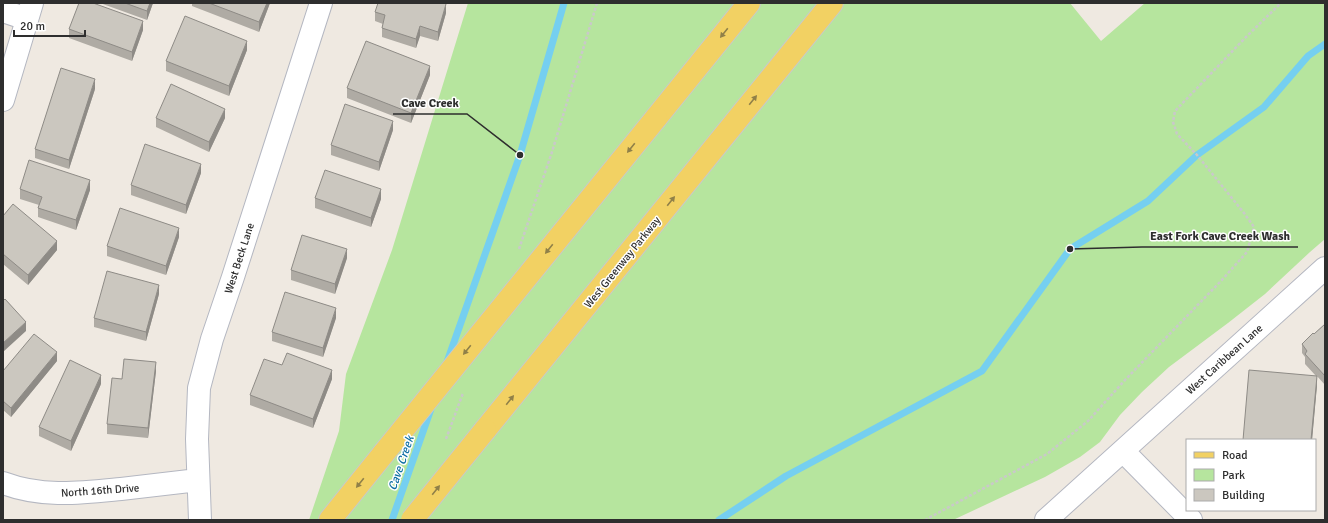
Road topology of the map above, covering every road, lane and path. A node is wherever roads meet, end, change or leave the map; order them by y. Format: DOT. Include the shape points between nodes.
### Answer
graph roads {
  1 [pos="321,3"];
  2 [pos="597,3"];
  3 [pos="749,3"];
  4 [pos="832,3"];
  5 [pos="1281,3"];
  6 [pos="3,11"];
  7 [pos="29,11"];
  8 [pos="3,100"];
  9 [pos="526,228"];
  10 [pos="1325,268"];
  11 [pos="1123,450"];
  12 [pos="198,480"];
  13 [pos="3,483"];
  14 [pos="200,520"];
  15 [pos="330,520"];
  16 [pos="412,520"];
  17 [pos="925,520"];
  18 [pos="1046,520"];
  19 [pos="1191,520"];
  1 -- 12 [label="street, West Beck Lane" via="212,339 199,388"];
  2 -- 9 [label="path"];
  3 -- 15 [label="main road, one-way, bridge"];
  16 -- 4 [label="main road, West Greenway Parkway, one-way, bridge"];
  5 -- 17 [label="path" via="1176,111 1173,122 1177,134 1254,227 1247,252 1088,421 1047,454"];
  6 -- 7 [label="street"];
  7 -- 8 [label="street"];
  10 -- 11 [label="street, West Caribbean Lane"];
  11 -- 18 [label="street, West Caribbean Lane"];
  11 -- 19 [label="street"];
  12 -- 13 [label="street, North 16th Drive" via="81,493 39,493"];
  12 -- 14 [label="street, West Beck Lane"];
}
